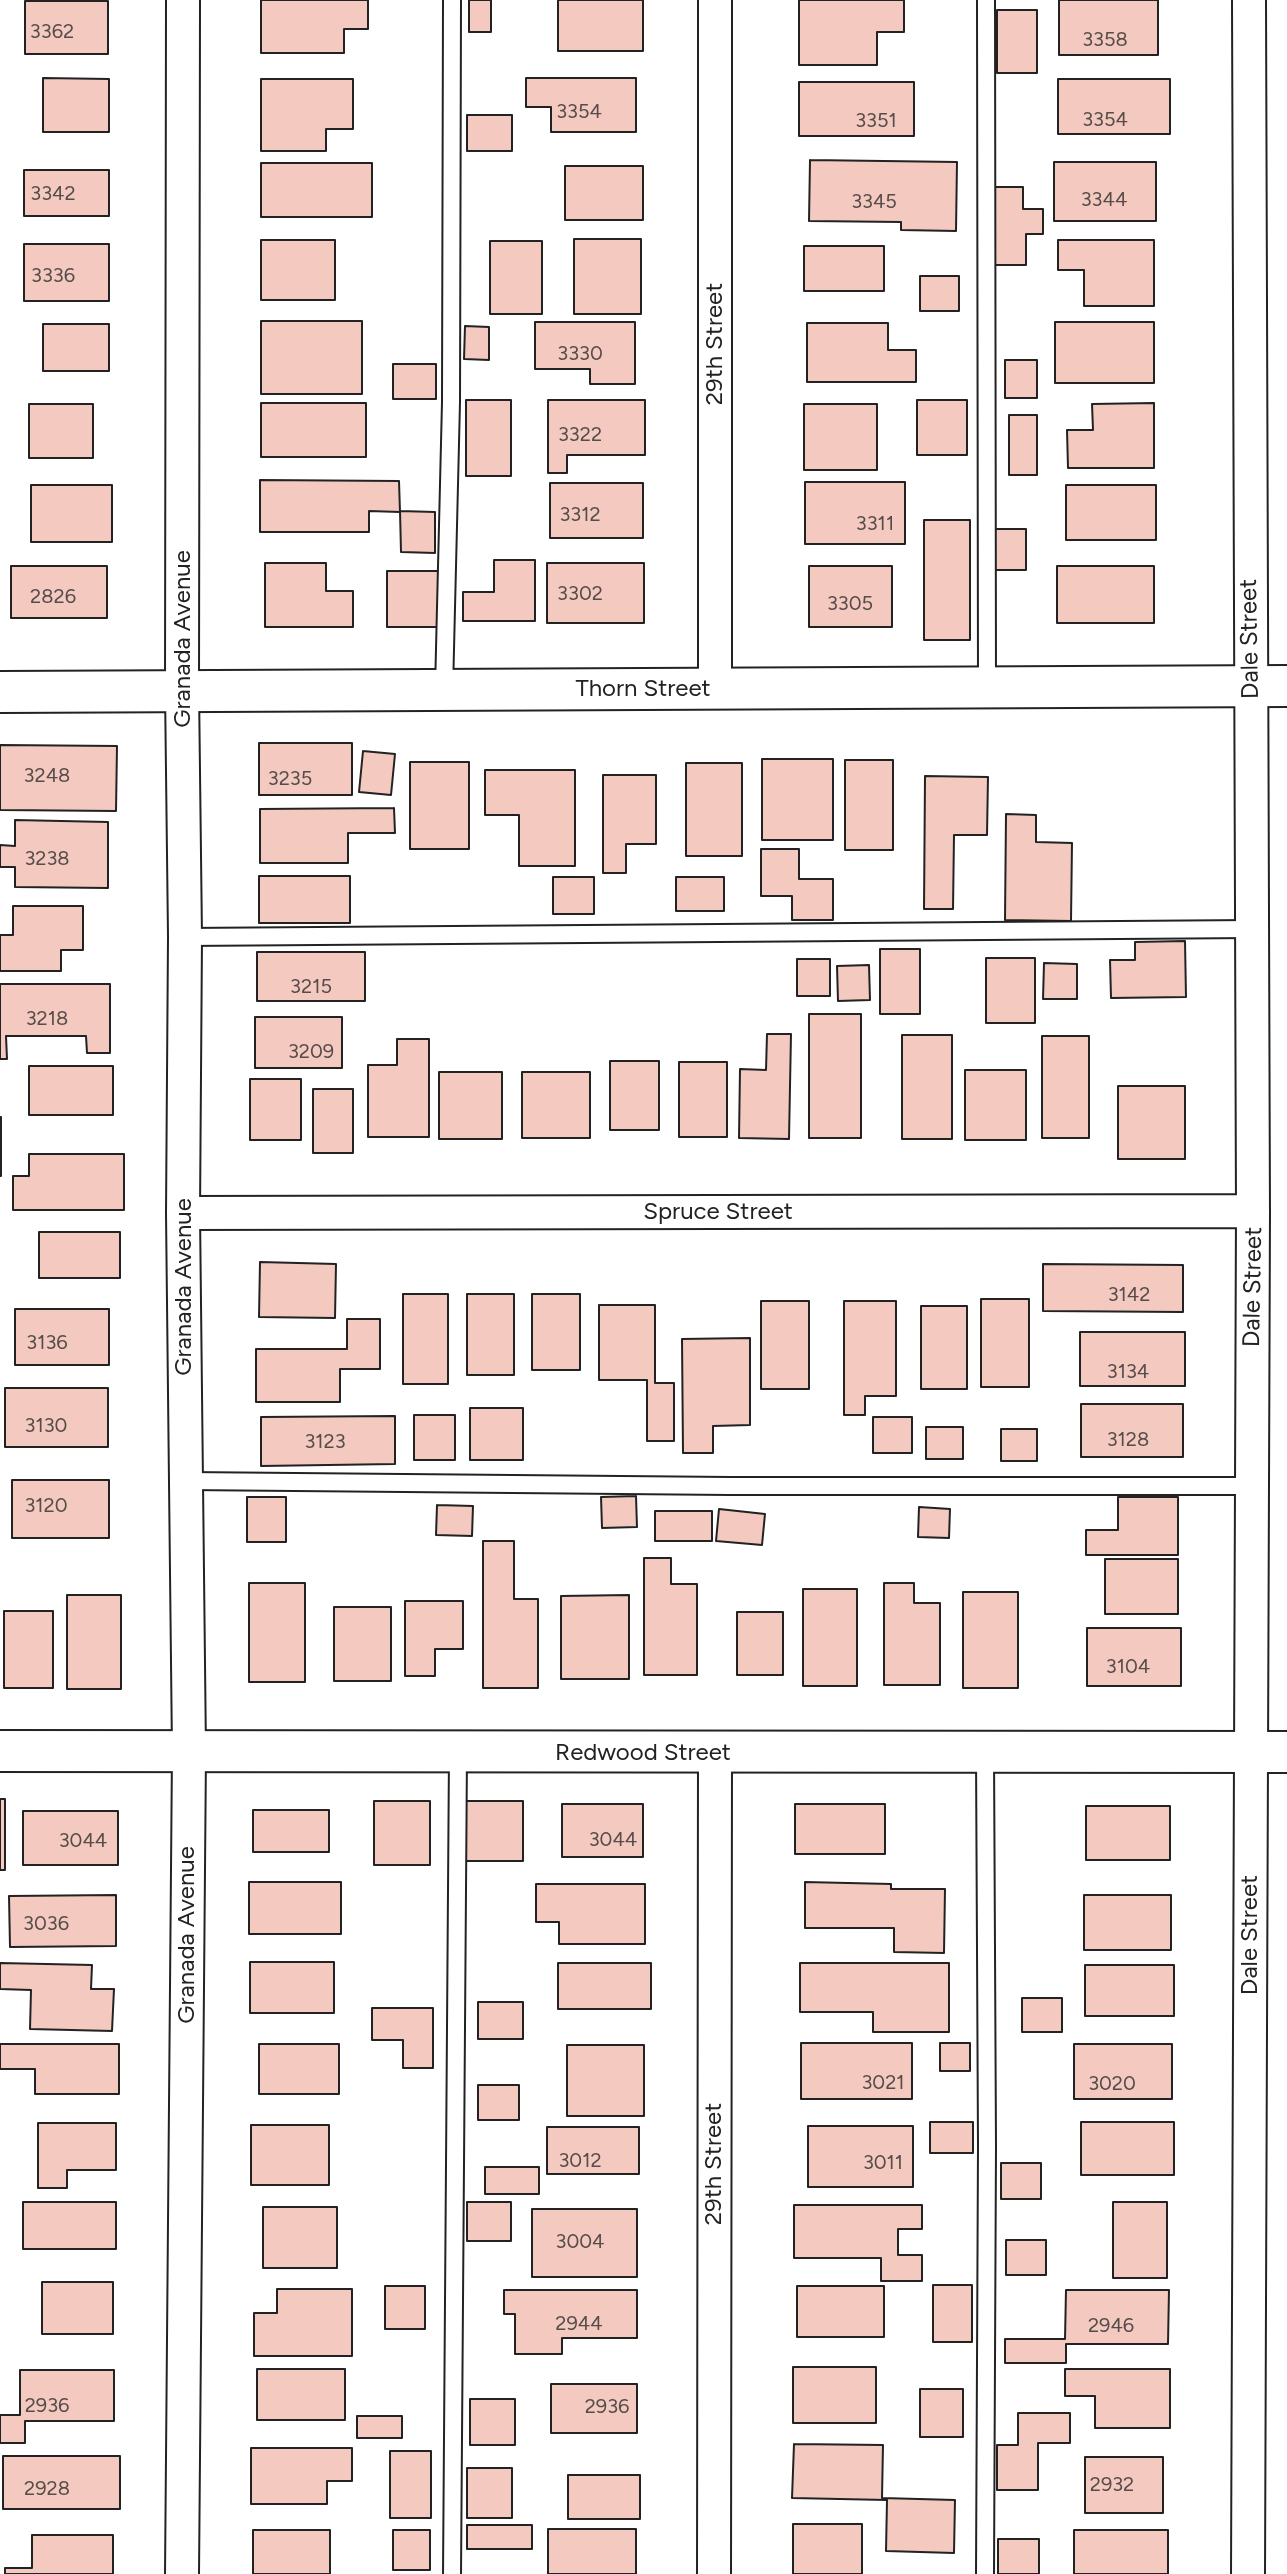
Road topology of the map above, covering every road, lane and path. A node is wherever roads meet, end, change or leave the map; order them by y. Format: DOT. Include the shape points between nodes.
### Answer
graph roads {
  1 [pos="183,0"];
  2 [pos="452,0"];
  3 [pos="715,0"];
  4 [pos="986,0"];
  5 [pos="1249,0"];
  6 [pos="1269,686"];
  7 [pos="987,688"];
  8 [pos="182,689"];
  9 [pos="715,689"];
  10 [pos="444,691"];
  11 [pos="0,692"];
  12 [pos="1253,929"];
  13 [pos="185,937"];
  14 [pos="1253,1211"];
  15 [pos="183,1213"];
  16 [pos="186,1481"];
  17 [pos="1251,1486"];
  18 [pos="0,1751"];
  19 [pos="189,1752"];
  20 [pos="1269,1752"];
  21 [pos="458,1753"];
  22 [pos="715,1753"];
  23 [pos="985,1753"];
  24 [pos="182,2574"];
  25 [pos="452,2574"];
  26 [pos="714,2574"];
  27 [pos="985,2574"];
  28 [pos="1248,2574"];
  1 -- 8 [label="street, Granada Avenue"];
  2 -- 10 [label="lane"];
  3 -- 9 [label="street, 29th Street"];
  4 -- 7 [label="lane"];
  5 -- 6 [label="street, Dale Street"];
  6 -- 7 [label="street, Thorn Street"];
  6 -- 12 [label="street, Dale Street"];
  7 -- 9 [label="street, Thorn Street"];
  8 -- 10 [label="street, Thorn Street"];
  8 -- 11 [label="street, Thorn Street"];
  8 -- 13 [label="street, Granada Avenue"];
  9 -- 10 [label="street, Thorn Street"];
  12 -- 13 [label="lane"];
  12 -- 14 [label="street, Dale Street"];
  13 -- 15 [label="street, Granada Avenue"];
  14 -- 15 [label="street, Spruce Street"];
  14 -- 17 [label="street, Dale Street"];
  15 -- 16 [label="street, Granada Avenue"];
  16 -- 17 [label="lane"];
  16 -- 19 [label="street, Granada Avenue"];
  17 -- 20 [label="street, Dale Street"];
  18 -- 19 [label="street, Redwood Street"];
  19 -- 21 [label="street, Redwood Street"];
  19 -- 24 [label="street, Granada Avenue"];
  20 -- 23 [label="street, Redwood Street"];
  20 -- 28 [label="street, Dale Street"];
  21 -- 22 [label="street, Redwood Street"];
  21 -- 25 [label="lane"];
  22 -- 23 [label="street, Redwood Street"];
  22 -- 26 [label="street, 29th Street"];
  23 -- 27 [label="lane"];
}
